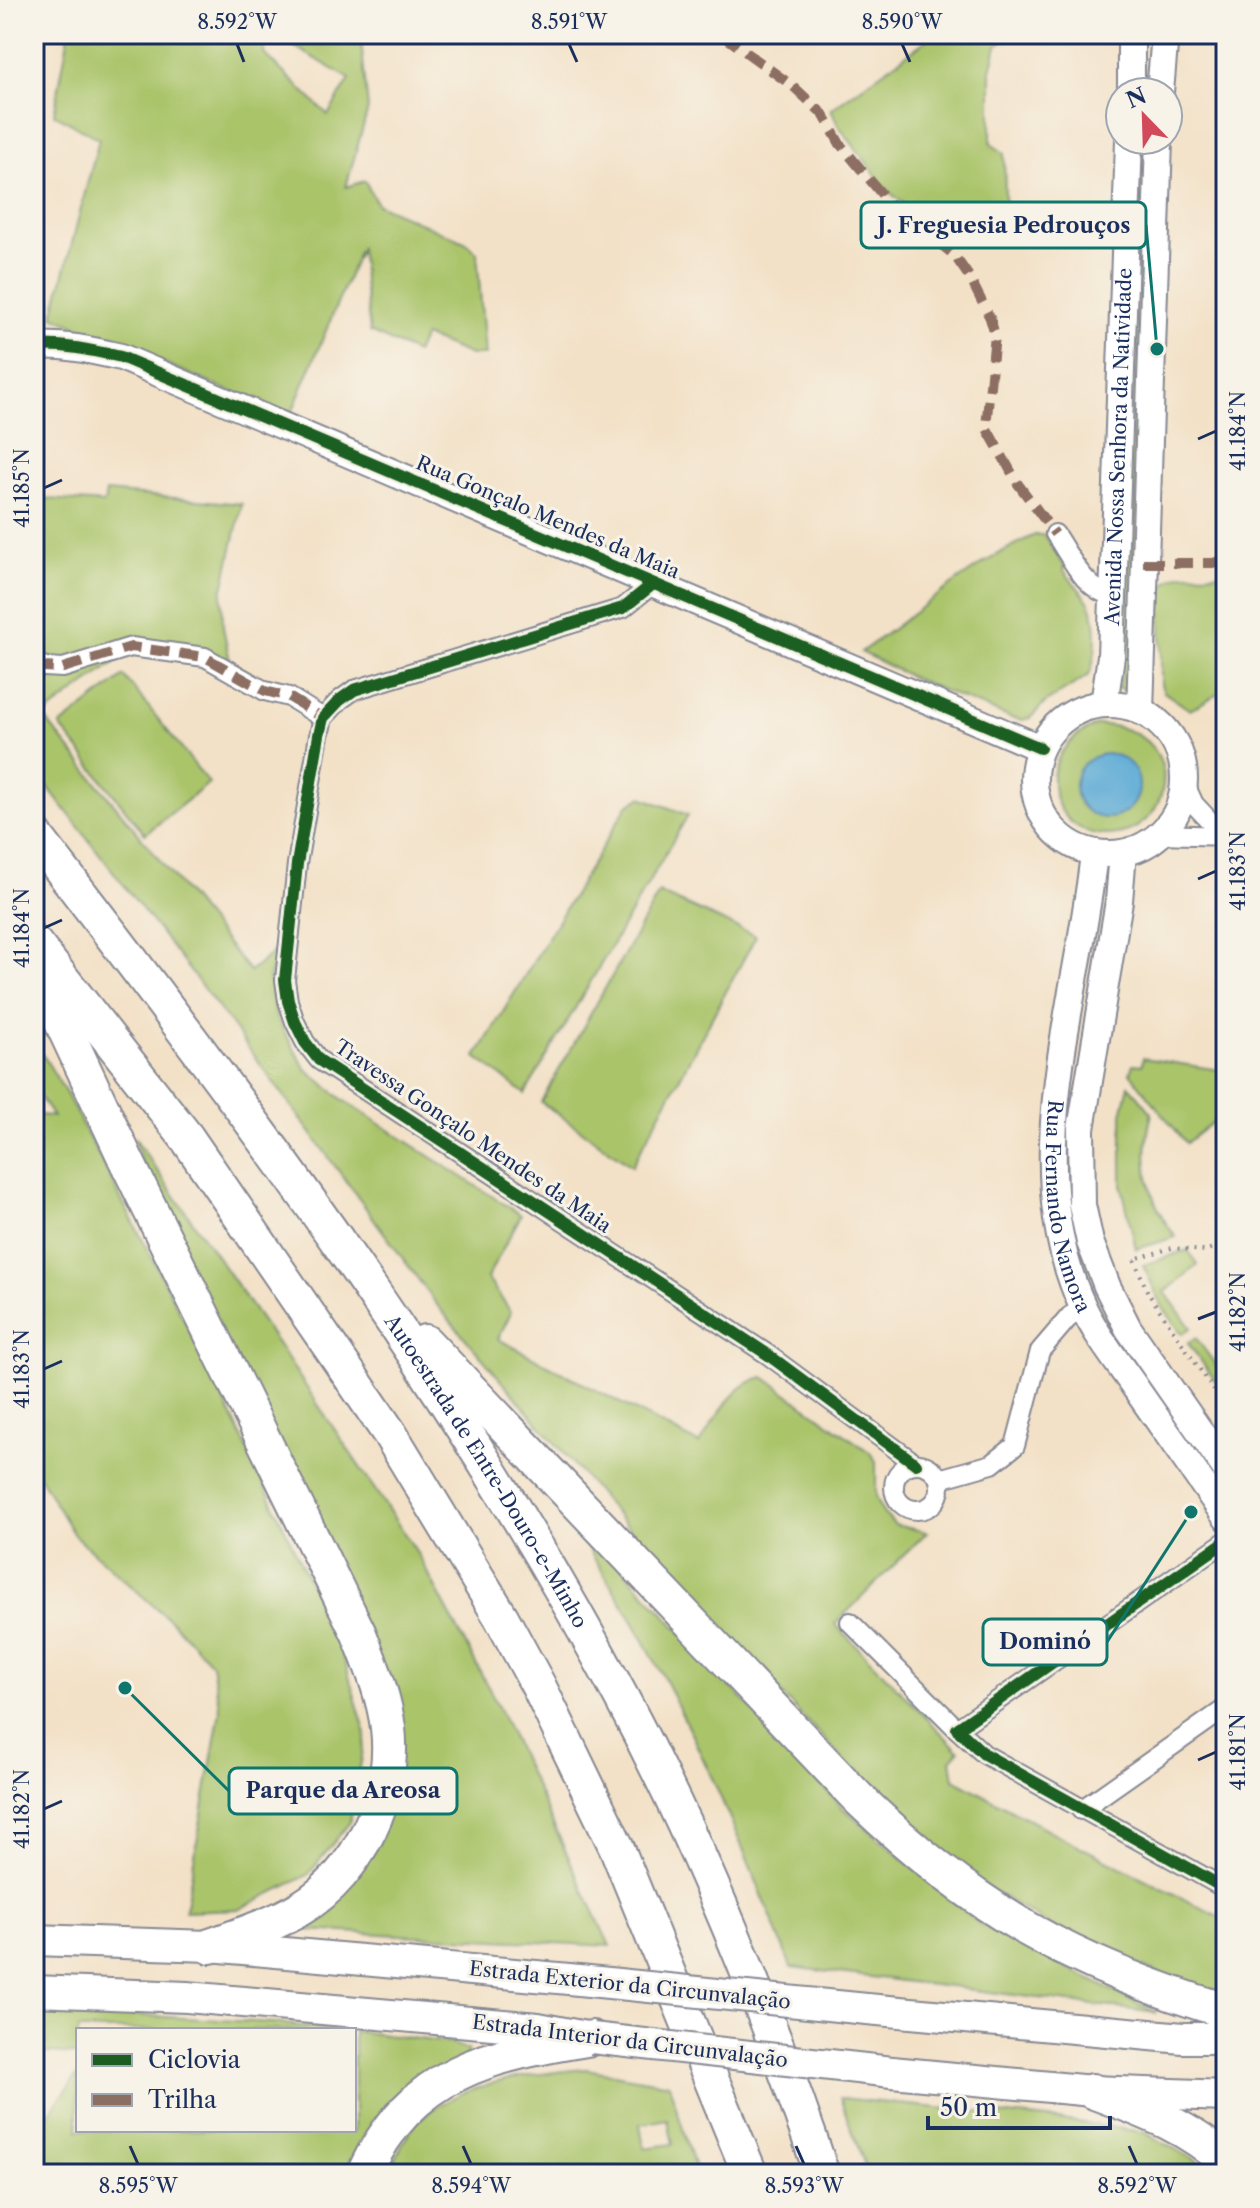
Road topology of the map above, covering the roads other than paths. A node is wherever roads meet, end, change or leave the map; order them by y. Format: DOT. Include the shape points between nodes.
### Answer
graph roads {
  1 [pos="1131,34"];
  2 [pos="1165,34"];
  3 [pos="1131,76"];
  4 [pos="1161,76"];
  5 [pos="1128,156"];
  6 [pos="1158,156"];
  7 [pos="34,346"];
  8 [pos="1055,534"];
  9 [pos="653,584"];
  10 [pos="1113,596"];
  11 [pos="34,662"];
  12 [pos="1104,704"];
  13 [pos="1140,711"];
  14 [pos="323,718"];
  15 [pos="1040,748"];
  16 [pos="1184,782"];
  17 [pos="34,834"];
  18 [pos="1160,834"];
  19 [pos="1225,836"];
  20 [pos="1094,853"];
  21 [pos="1123,853"];
  22 [pos="34,943"];
  23 [pos="34,963"];
  24 [pos="367,1281"];
  25 [pos="1083,1308"];
  26 [pos="916,1464"];
  27 [pos="1226,1469"];
  28 [pos="939,1479"];
  29 [pos="1226,1517"];
  30 [pos="1226,1541"];
  31 [pos="850,1622"];
  32 [pos="1226,1708"];
  33 [pos="957,1729"];
  34 [pos="1081,1810"];
  35 [pos="1226,1889"];
  36 [pos="34,1940"];
  37 [pos="210,1946"];
  38 [pos="34,1991"];
  39 [pos="1226,2011"];
  40 [pos="592,2038"];
  41 [pos="1226,2038"];
  42 [pos="707,2070"];
  43 [pos="1092,2091"];
  44 [pos="1226,2096"];
  45 [pos="1226,2162"];
  46 [pos="364,2174"];
  47 [pos="724,2174"];
  48 [pos="750,2174"];
  49 [pos="822,2174"];
  1 -- 3 [label="main road"];
  2 -- 4 [label="main road"];
  5 -- 10 [label="main road, Avenida Nossa Senhora da Natividade"];
  6 -- 13 [label="main road, Avenida Nossa Senhora da Natividade"];
  7 -- 9 [label="main road, Rua Gonçalo Mendes da Maia" via="121,357"];
  8 -- 10 [label="street" via="1084,578"];
  9 -- 14 [label="street" via="623,608 354,690"];
  9 -- 15 [label="main road, Rua Gonçalo Mendes da Maia"];
  10 -- 12 [label="main road, Avenida Nossa Senhora da Natividade"];
  11 -- 14 [label="street" via="63,668 131,647 205,657"];
  12 -- 13 [label="main road"];
  12 -- 15 [label="main road" via="1066,718"];
  13 -- 16 [label="main road" via="1166,730 1176,746"];
  14 -- 26 [label="street, Travessa Gonçalo Mendes da Maia" via="297,864 285,980 305,1042 319,1060 767,1354"];
  15 -- 20 [label="main road" via="1034,770 1042,814 1055,832"];
  16 -- 18 [label="main road" via="1173,819"];
  16 -- 19 [label="street" via="1194,804"];
  17 -- 24 [label="highway, Autoestrada de Entre-Douro-e-Minho"];
  18 -- 19 [label="street"];
  18 -- 21 [label="main road"];
  20 -- 21 [label="main road"];
  20 -- 25 [label="main road, Rua Fernando Namora" via="1052,1128 1058,1231"];
  21 -- 27 [label="main road, Rua Fernando Namora" via="1081,1129 1082,1205 1090,1242 1128,1328"];
  22 -- 42 [label="highway" via="187,1138 390,1434 461,1550 584,1777"];
  23 -- 37 [label="highway" via="359,1634 388,1728 385,1784 365,1838 349,1862 302,1907"];
  24 -- 39 [label="highway" via="898,1836 963,1889 1033,1934 1103,1969"];
  24 -- 49 [label="highway, Autoestrada de Entre-Douro-e-Minho" via="524,1525 622,1699 733,1937"];
  25 -- 28 [label="street" via="1040,1351 1015,1446 992,1464"];
  25 -- 29 [label="main road, Rua Fernando Namora"];
  26 -- 28 [label="street, Travessa Gonçalo Mendes da Maia" via="930,1467"];
  26 -- 28 [label="street" via="901,1470 894,1484 897,1499 908,1509 930,1507 940,1494"];
  30 -- 33 [label="street"];
  31 -- 33 [label="street"];
  32 -- 34 [label="street"];
  33 -- 34 [label="street" via="984,1754"];
  34 -- 35 [label="street"];
  36 -- 37 [label="main road, Estrada Exterior da Circunvalação"];
  37 -- 41 [label="main road, Estrada Exterior da Circunvalação, bridge"];
  38 -- 40 [label="main road, Estrada Interior da Circunvalação" via="202,1998 538,2028"];
  40 -- 43 [label="main road, Estrada Interior da Circunvalação, bridge"];
  40 -- 46 [label="highway" via="487,2059 451,2075 402,2113"];
  42 -- 47 [label="highway"];
  42 -- 48 [label="highway"];
  43 -- 44 [label="main road, Estrada Interior da Circunvalação"];
  43 -- 45 [label="highway" via="1186,2131"];
}
